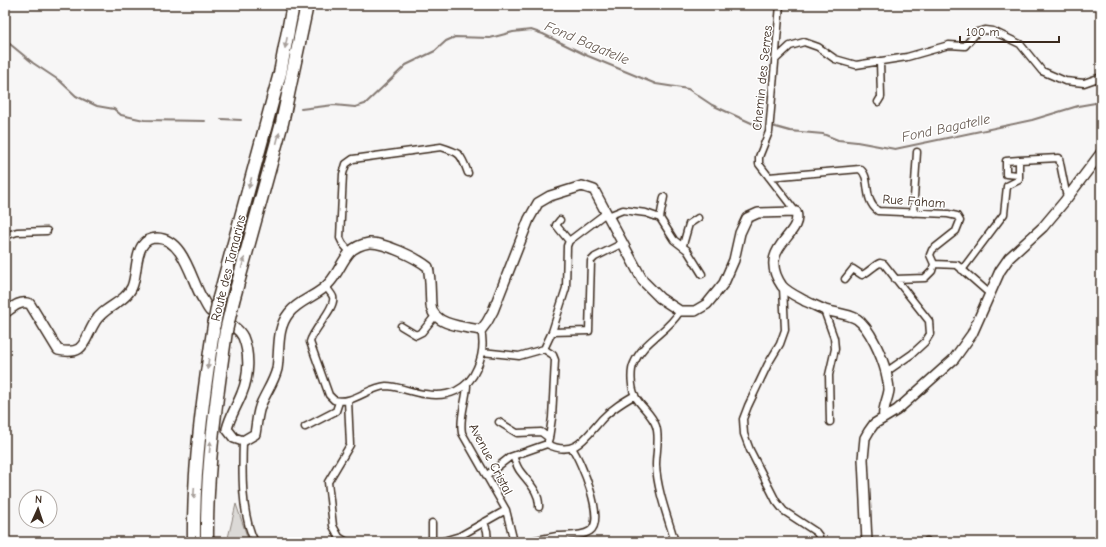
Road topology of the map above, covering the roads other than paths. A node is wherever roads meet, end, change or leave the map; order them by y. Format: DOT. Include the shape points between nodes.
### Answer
graph roads {
  1 [pos="293,5"];
  2 [pos="307,5"];
  3 [pos="780,5"];
  4 [pos="776,59"];
  5 [pos="880,61"];
  6 [pos="1101,77"];
  7 [pos="878,102"];
  8 [pos="917,152"];
  9 [pos="1100,158"];
  10 [pos="1019,160"];
  11 [pos="468,174"];
  12 [pos="1019,175"];
  13 [pos="769,177"];
  14 [pos="1068,196"];
  15 [pos="664,197"];
  16 [pos="796,212"];
  17 [pos="914,213"];
  18 [pos="607,215"];
  19 [pos="660,218"];
  20 [pos="698,218"];
  21 [pos="560,220"];
  22 [pos="47,231"];
  23 [pos="5,236"];
  24 [pos="569,241"];
  25 [pos="623,243"];
  26 [pos="683,245"];
  27 [pos="350,252"];
  28 [pos="934,264"];
  29 [pos="962,270"];
  30 [pos="702,274"];
  31 [pos="846,279"];
  32 [pos="895,279"];
  33 [pos="783,286"];
  34 [pos="326,287"];
  35 [pos="990,294"];
  36 [pos="824,310"];
  37 [pos="680,311"];
  38 [pos="5,314"];
  39 [pos="435,316"];
  40 [pos="401,326"];
  41 [pos="229,328"];
  42 [pos="481,330"];
  43 [pos="552,332"];
  44 [pos="544,349"];
  45 [pos="482,352"];
  46 [pos="886,372"];
  47 [pos="467,386"];
  48 [pos="635,395"];
  49 [pos="348,400"];
  50 [pos="339,402"];
  51 [pos="884,417"];
  52 [pos="499,422"];
  53 [pos="830,422"];
  54 [pos="305,427"];
  55 [pos="243,441"];
  56 [pos="548,441"];
  57 [pos="572,448"];
  58 [pos="513,456"];
  59 [pos="487,475"];
  60 [pos="539,507"];
  61 [pos="506,510"];
  62 [pos="484,522"];
  63 [pos="432,523"];
  64 [pos="194,542"];
  65 [pos="208,542"];
  66 [pos="255,542"];
  67 [pos="346,542"];
  68 [pos="432,542"];
  69 [pos="440,542"];
  70 [pos="488,542"];
  71 [pos="514,542"];
  72 [pos="526,542"];
  73 [pos="675,542"];
  74 [pos="818,542"];
  75 [pos="867,542"];
  1 -- 64 [label="highway, Route des Tamarins, one-way, bridge" via="280,73 219,298 214,325 197,446"];
  41 -- 2 [label="highway, Route des Tamarins, one-way, bridge" via="233,301 280,131"];
  3 -- 4 [label="street, Chemin des Serres"];
  4 -- 5 [label="street" via="790,46 804,42 818,47 835,59 856,65"];
  4 -- 13 [label="street, Chemin des Serres" via="769,132 759,156 759,164"];
  5 -- 6 [label="street" via="907,57 949,45 965,46 977,32 985,30 1020,44 1042,71 1065,81 1084,83"];
  5 -- 7 [label="street" via="881,97"];
  8 -- 17 [label="street"];
  9 -- 14 [label="street"];
  10 -- 12 [label="street"];
  10 -- 12 [label="street" via="1006,161 1006,174"];
  10 -- 14 [label="street" via="1059,158"];
  11 -- 27 [label="street" via="462,157 441,147 353,159 346,164 343,174 340,238"];
  12 -- 29 [label="street" via="1019,180 1006,186 1004,214"];
  13 -- 16 [label="street, Chemin des Serres"];
  13 -- 17 [label="street, Rue Faham" via="860,169 863,171 872,207 884,213"];
  14 -- 35 [label="street" via="1043,227 1009,258"];
  15 -- 19 [label="street"];
  16 -- 33 [label="street" via="796,226 778,246 775,256 775,267"];
  16 -- 37 [label="street" via="772,211 747,218 724,283 707,304 695,311"];
  17 -- 28 [label="street, Rue Faham" via="948,214 957,216 960,221 956,231 932,250 930,255"];
  18 -- 19 [label="street" via="623,210"];
  18 -- 24 [label="street"];
  18 -- 25 [label="street"];
  18 -- 42 [label="street" via="594,190 582,186 550,196 538,203 529,219 493,310"];
  19 -- 26 [label="street" via="674,240"];
  20 -- 26 [label="street" via="689,224"];
  21 -- 24 [label="street" via="556,225"];
  22 -- 23 [label="street" via="17,232"];
  24 -- 43 [label="street" via="566,251 567,282"];
  25 -- 37 [label="street" via="650,290"];
  25 -- 43 [label="street" via="591,261 589,331"];
  26 -- 30 [label="street"];
  27 -- 34 [label="street"];
  27 -- 39 [label="street" via="369,243 381,245 428,266 431,306"];
  28 -- 29 [label="street" via="957,265"];
  28 -- 32 [label="street" via="932,271 925,278"];
  29 -- 35 [label="street"];
  31 -- 32 [label="street" via="853,269 862,275 880,263 884,264"];
  32 -- 46 [label="street" via="929,321 930,334 912,354"];
  33 -- 36 [label="street" via="796,296"];
  33 -- 74 [label="street" via="785,330 743,419 744,434 776,501 784,511 816,532 819,536"];
  34 -- 50 [label="street" via="333,297 332,306 312,334 310,342 329,395"];
  34 -- 55 [label="street" via="297,305 288,314 282,326 277,369 273,381 261,404 254,434"];
  35 -- 51 [label="street" via="972,334 954,359 897,410"];
  36 -- 46 [label="street" via="855,318 863,324 871,335"];
  36 -- 53 [label="street" via="834,338 835,349 829,375"];
  37 -- 48 [label="street" via="674,323 642,350 633,364"];
  38 -- 41 [label="street" via="18,304 30,304 58,350 72,352 81,348 100,315 128,294 132,288 141,248 152,238 162,239 173,245 184,258 209,310"];
  39 -- 40 [label="street" via="422,332 416,335"];
  39 -- 42 [label="street"];
  41 -- 55 [label="street" via="240,332 247,354 247,373 242,393 229,418 228,429 234,438"];
  65 -- 41 [label="highway, Route des Tamarins, one-way" via="210,453"];
  42 -- 45 [label="street"];
  43 -- 44 [label="street"];
  44 -- 45 [label="street" via="519,356"];
  44 -- 56 [label="street" via="553,355 555,360 552,418"];
  45 -- 47 [label="street" via="475,373"];
  46 -- 51 [label="street" via="889,389"];
  47 -- 49 [label="street" via="453,392 426,395 387,386 375,388"];
  47 -- 59 [label="street, Avenue Cristal" via="460,424 462,433"];
  48 -- 57 [label="street" via="612,410 582,443"];
  48 -- 73 [label="street" via="656,426 656,465 663,503"];
  49 -- 50 [label="street"];
  49 -- 67 [label="street" via="350,445 328,482 333,526 339,538"];
  50 -- 54 [label="street" via="336,411"];
  51 -- 75 [label="street" via="869,431 863,450"];
  52 -- 56 [label="street" via="517,433 538,431"];
  55 -- 66 [label="street" via="244,496 248,524"];
  56 -- 57 [label="street" via="554,448"];
  56 -- 58 [label="street"];
  57 -- 72 [label="street" via="581,461 594,506 595,524 591,531 582,535 554,536"];
  58 -- 59 [label="street"];
  58 -- 60 [label="street" via="519,469 535,490"];
  59 -- 61 [label="street, Avenue Cristal"];
  61 -- 62 [label="street"];
  61 -- 71 [label="street, Avenue Cristal"];
  62 -- 69 [label="street" via="460,536"];
  62 -- 70 [label="street"];
  63 -- 68 [label="street"];
}
